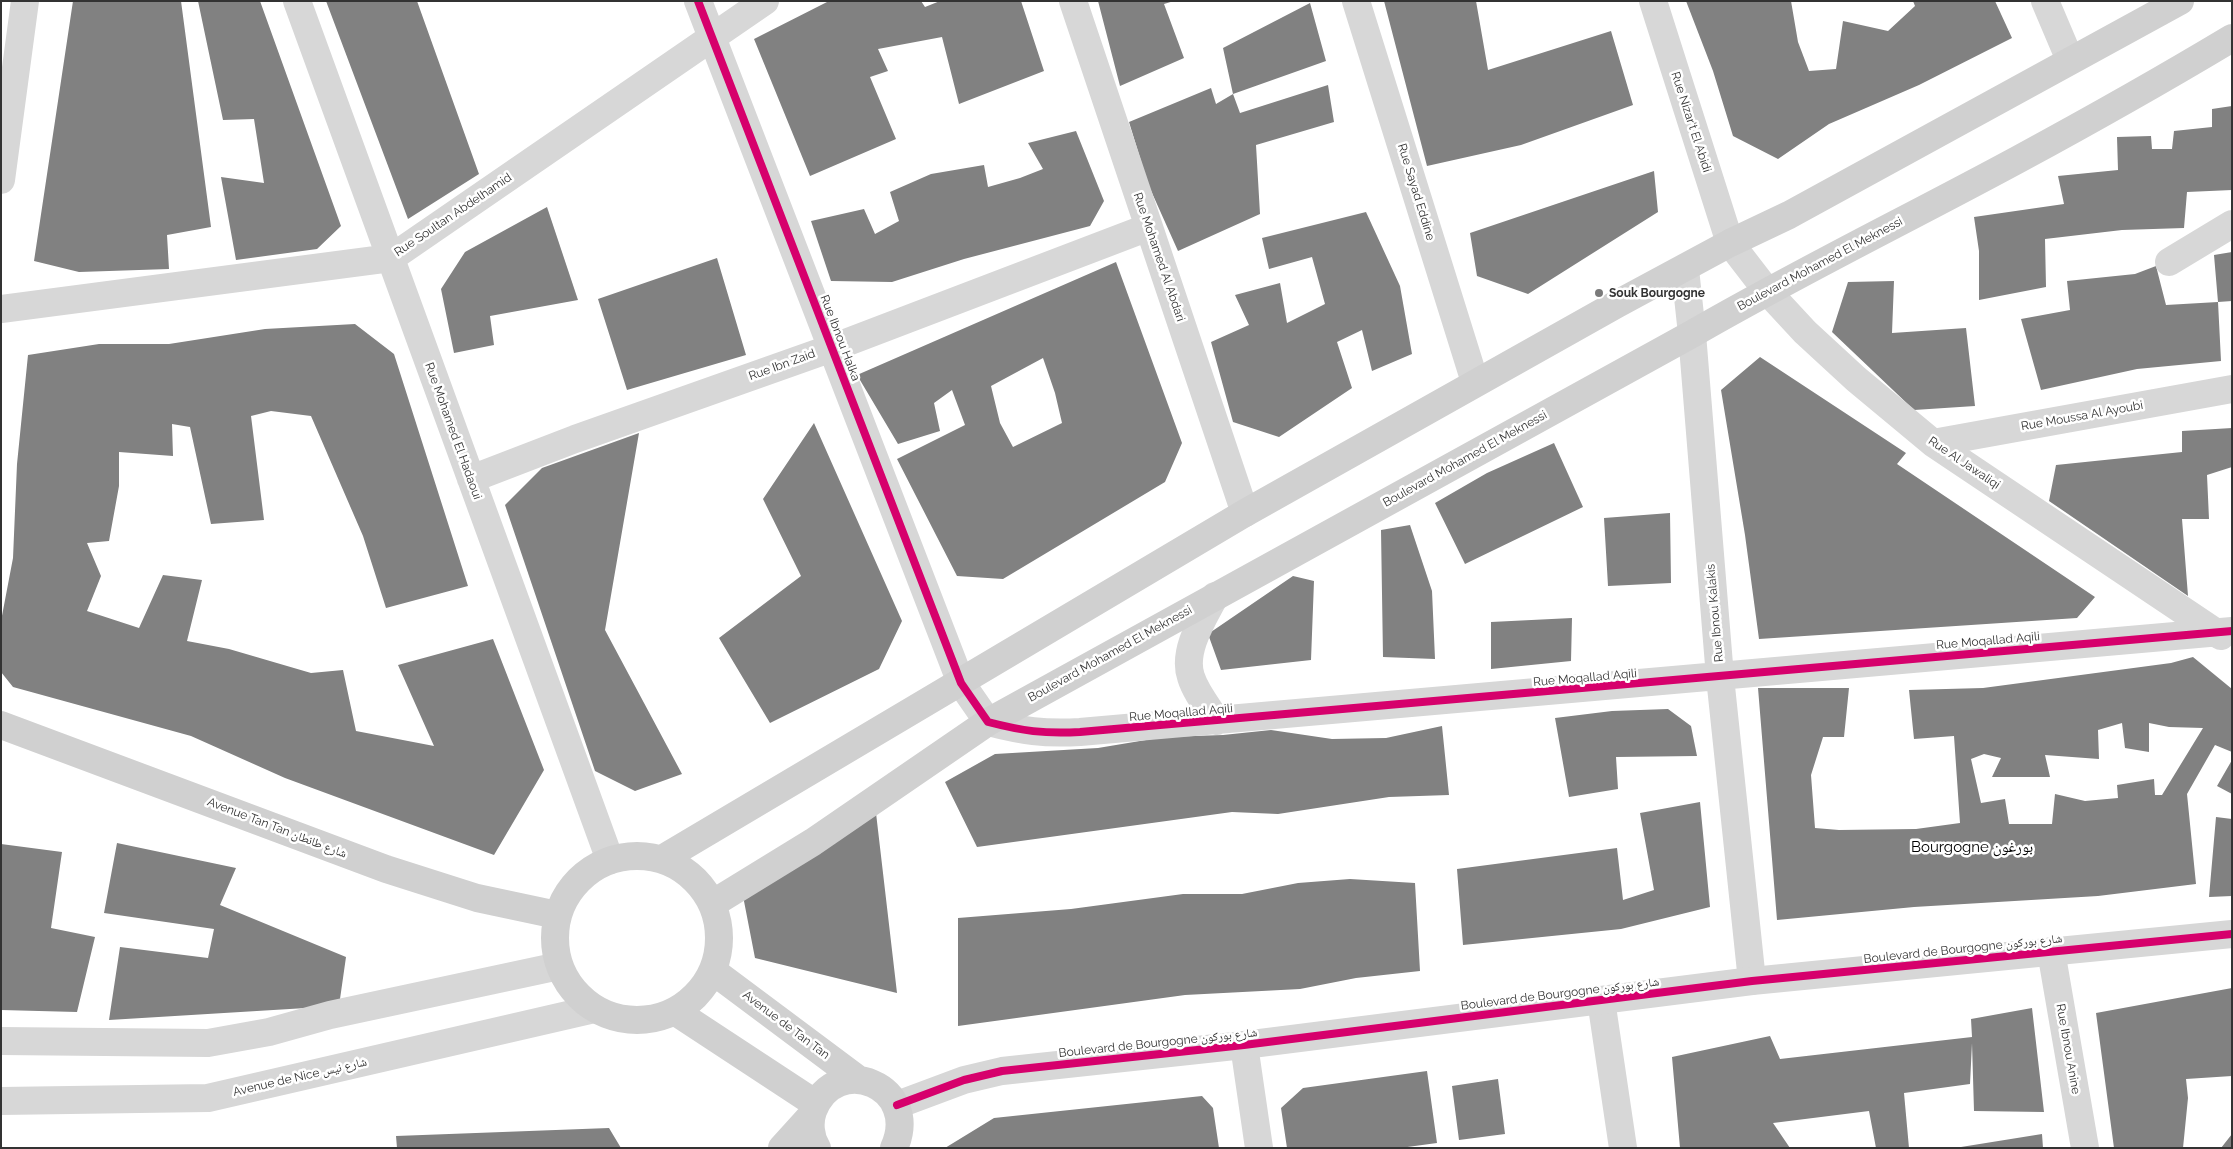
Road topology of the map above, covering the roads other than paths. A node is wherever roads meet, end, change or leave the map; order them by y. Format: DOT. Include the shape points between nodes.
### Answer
graph roads {
  1 [pos="25,1"];
  2 [pos="297,1"];
  3 [pos="698,1"];
  4 [pos="765,1"];
  5 [pos="1073,1"];
  6 [pos="1356,1"];
  7 [pos="1653,1"];
  8 [pos="2045,1"];
  9 [pos="2180,1"];
  10 [pos="712,37"];
  11 [pos="2232,38"];
  12 [pos="2070,60"];
  13 [pos="1,180"];
  14 [pos="2232,224"];
  15 [pos="1149,227"];
  16 [pos="1730,243"];
  17 [pos="391,258"];
  18 [pos="2169,262"];
  19 [pos="1685,269"];
  20 [pos="1767,291"];
  21 [pos="1,309"];
  22 [pos="1692,334"];
  23 [pos="832,348"];
  24 [pos="1475,382"];
  25 [pos="2232,389"];
  26 [pos="1933,443"];
  27 [pos="471,479"];
  28 [pos="1245,513"];
  29 [pos="1215,596"];
  30 [pos="2227,636"];
  31 [pos="1720,677"];
  32 [pos="961,683"];
  33 [pos="1217,721"];
  34 [pos="988,722"];
  35 [pos="1,725"];
  36 [pos="662,859"];
  37 [pos="610,860"];
  38 [pos="712,904"];
  39 [pos="557,915"];
  40 [pos="2232,934"];
  41 [pos="2051,951"];
  42 [pos="559,966"];
  43 [pos="714,971"];
  44 [pos="1752,981"];
  45 [pos="1601,1000"];
  46 [pos="594,1009"];
  47 [pos="676,1012"];
  48 [pos="1,1041"];
  49 [pos="1244,1045"];
  50 [pos="859,1080"];
  51 [pos="1,1101"];
  52 [pos="897,1105"];
  53 [pos="813,1110"];
  54 [pos="782,1148"];
  55 [pos="817,1148"];
  56 [pos="894,1148"];
  57 [pos="1258,1148"];
  58 [pos="1623,1148"];
  59 [pos="2085,1148"];
  1 -- 13 [label="street"];
  2 -- 17 [label="street, Rue Mohamed El Hadaoui"];
  3 -- 10 [label="street, Rue Ibnou Halka"];
  4 -- 10 [label="street, Rue Soultan Abdelhamid"];
  5 -- 15 [label="street, Rue Mohamed Al Abdari"];
  6 -- 24 [label="street, Rue Sayad Eddine"];
  7 -- 16 [label="street, Rue Nizar't El Abidi"];
  8 -- 12 [label="street"];
  9 -- 12 [label="main road"];
  10 -- 17 [label="street, Rue Soultan Abdelhamid"];
  10 -- 23 [label="street, Rue Ibnou Halka"];
  11 -- 20 [label="main road, Boulevard Mohamed El Meknessi" via="2019,159"];
  12 -- 16 [label="main road" via="1789,215"];
  14 -- 18 [label="street"];
  15 -- 23 [label="street, Rue Ibn Zaid"];
  15 -- 28 [label="street, Rue Mohamed Al Abdari"];
  16 -- 19 [label="main road"];
  16 -- 20 [label="street, Rue Al Jawaliqi"];
  17 -- 21 [label="street, Rue Soultan Abdelhamid"];
  17 -- 27 [label="street, Rue Mohamed El Hadaoui"];
  19 -- 22 [label="street, Rue Ibnou Kalakis"];
  19 -- 24 [label="main road"];
  20 -- 22 [label="main road, Boulevard Mohamed El Meknessi"];
  20 -- 26 [label="street, Rue Al Jawaliqi" via="1856,379"];
  22 -- 29 [label="main road, Boulevard Mohamed El Meknessi"];
  22 -- 31 [label="street, Rue Ibnou Kalakis"];
  23 -- 27 [label="street, Rue Ibn Zaid"];
  23 -- 32 [label="street, Rue Ibnou Halka"];
  24 -- 28 [label="main road"];
  25 -- 26 [label="street, Rue Moussa Al Ayoubi"];
  26 -- 30 [label="street, Rue Al Jawaliqi"];
  27 -- 37 [label="street, Rue Mohamed El Hadaoui"];
  28 -- 32 [label="main road"];
  29 -- 33 [label="street" via="1194,639 1190,676"];
  29 -- 34 [label="main road, Boulevard Mohamed El Meknessi"];
  30 -- 31 [label="street, Rue Moqallad Aqili"];
  31 -- 33 [label="street, Rue Moqallad Aqili"];
  31 -- 44 [label="street, Rue Ibnou Kalakis"];
  32 -- 34 [label="street"];
  32 -- 36 [label="main road"];
  33 -- 34 [label="street, Rue Moqallad Aqili" via="1052,734 1024,732"];
  34 -- 38 [label="main road, Boulevard Mohamed El Meknessi" via="813,842"];
  35 -- 39 [label="main road, Avenue Tan Tan شارع طانطان" via="386,869 477,898"];
  36 -- 37 [label="main road" via="636,856"];
  36 -- 38 [label="main road" via="686,871"];
  37 -- 39 [label="main road" via="587,872 568,891"];
  38 -- 43 [label="main road" via="717,915 720,943"];
  39 -- 42 [label="main road" via="554,940"];
  40 -- 41 [label="street, Boulevard de Bourgogne شارع بوركون"];
  41 -- 44 [label="street, Boulevard de Bourgogne شارع بوركون"];
  41 -- 59 [label="street, Rue Ibnou Anine"];
  42 -- 46 [label="main road" via="572,991"];
  42 -- 48 [label="street" via="208,1044"];
  43 -- 47 [label="main road" via="698,994"];
  43 -- 50 [label="main road, Avenue de Tan Tan"];
  44 -- 45 [label="street, Boulevard de Bourgogne شارع بوركون"];
  45 -- 49 [label="street, Boulevard de Bourgogne شارع بوركون"];
  45 -- 58 [label="street"];
  46 -- 47 [label="main road" via="619,1020 649,1020"];
  46 -- 51 [label="street, Avenue de Nice شارع نيس" via="208,1098"];
  47 -- 53 [label="main road"];
  49 -- 52 [label="street, Boulevard de Bourgogne شارع بوركون" via="1002,1071 964,1080"];
  49 -- 57 [label="street"];
  50 -- 52 [label="main road" via="875,1083"];
  50 -- 53 [label="main road" via="833,1085 823,1093"];
  52 -- 56 [label="main road" via="900,1135"];
  53 -- 54 [label="main road"];
  53 -- 55 [label="main road" via="810,1130"];
}
